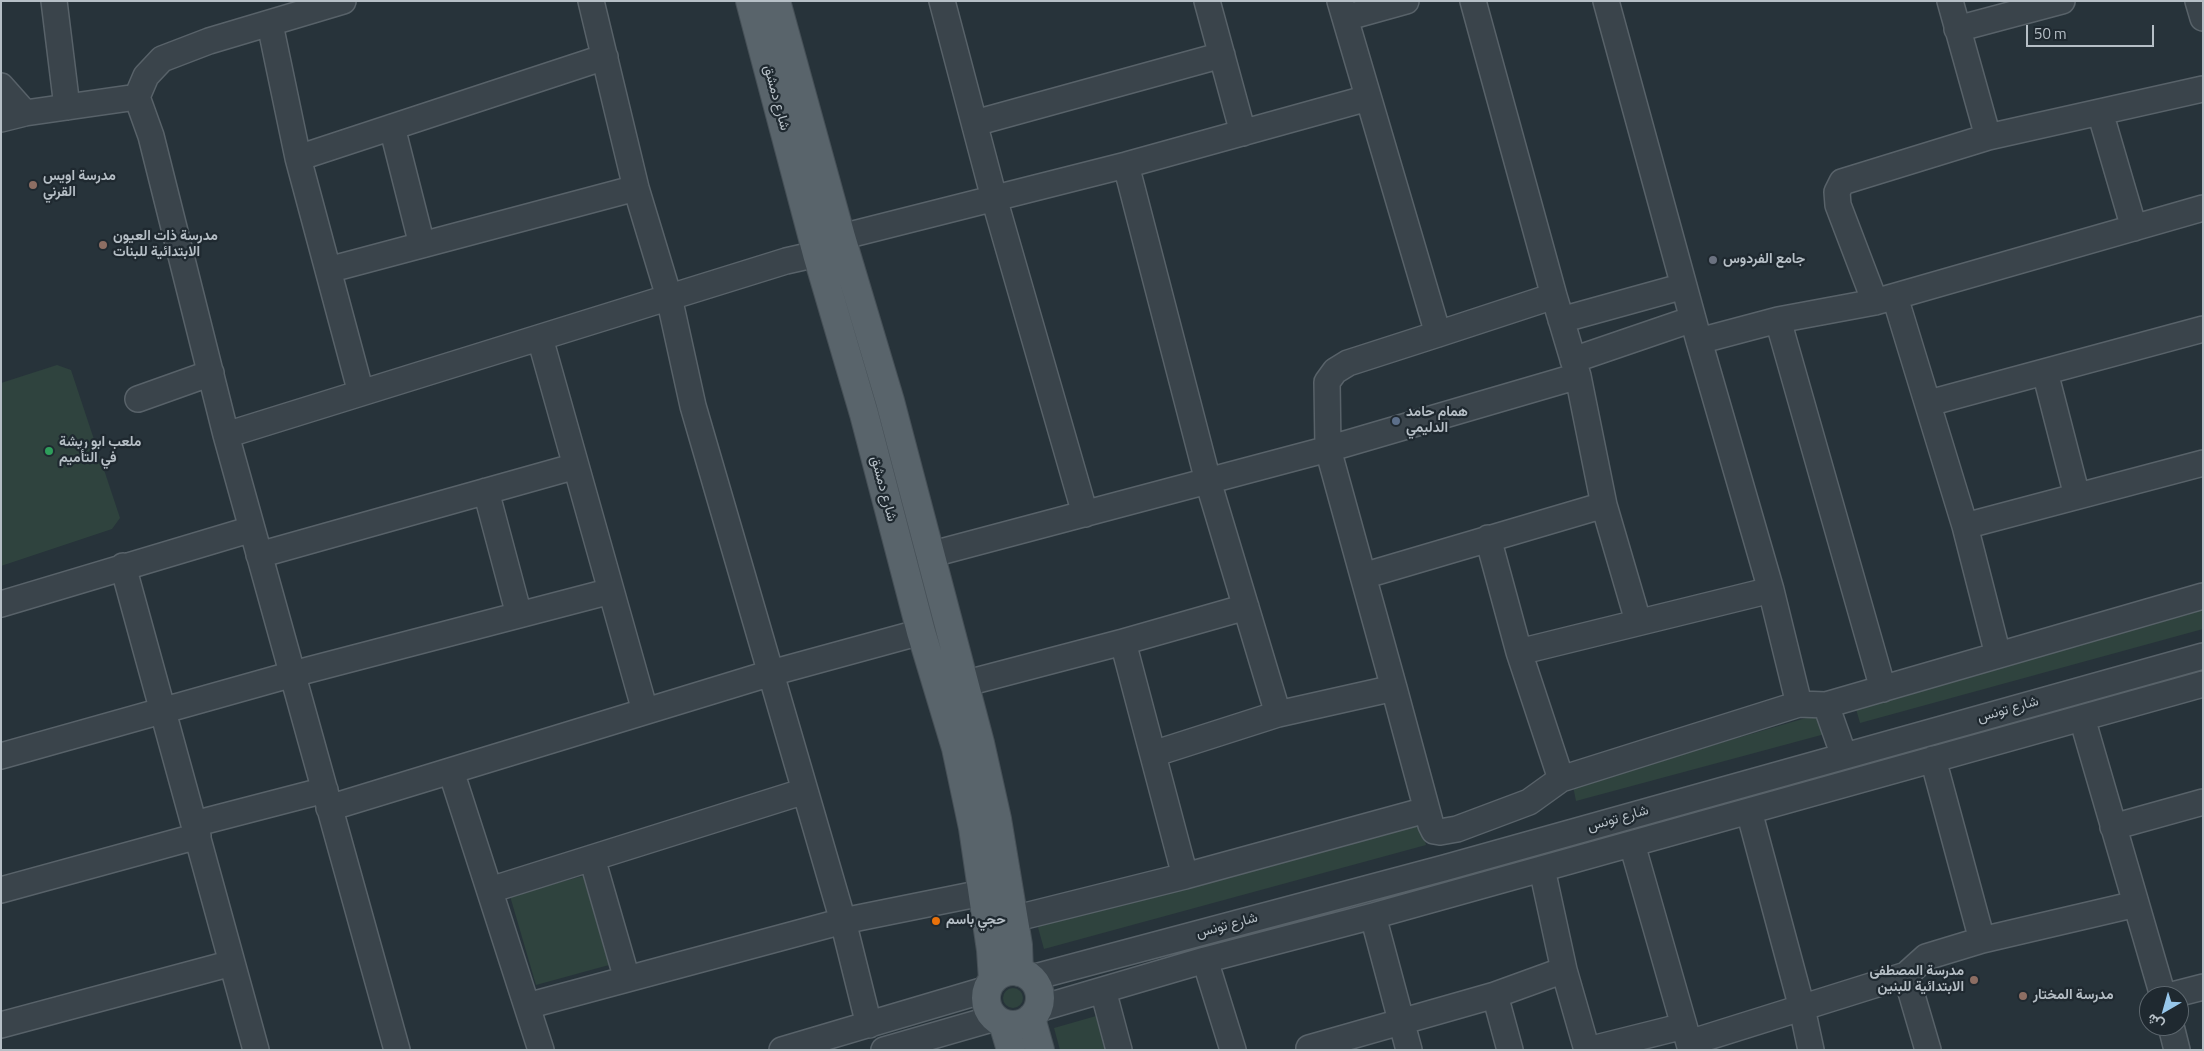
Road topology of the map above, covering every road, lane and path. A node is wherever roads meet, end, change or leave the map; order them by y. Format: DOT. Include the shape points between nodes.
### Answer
graph roads {
  1 [pos="54,1"];
  2 [pos="344,1"];
  3 [pos="591,1"];
  4 [pos="750,1"];
  5 [pos="776,1"];
  6 [pos="1207,1"];
  7 [pos="1406,1"];
  8 [pos="1473,1"];
  9 [pos="1606,1"];
  10 [pos="1950,1"];
  11 [pos="2062,1"];
  12 [pos="2198,1"];
  13 [pos="944,2"];
  14 [pos="1343,10"];
  15 [pos="2203,18"];
  16 [pos="270,24"];
  17 [pos="1957,29"];
  18 [pos="1222,55"];
  19 [pos="605,57"];
  20 [pos="1,86"];
  21 [pos="2203,89"];
  22 [pos="137,97"];
  23 [pos="1368,98"];
  24 [pos="67,107"];
  25 [pos="2100,112"];
  26 [pos="13,116"];
  27 [pos="976,123"];
  28 [pos="392,127"];
  29 [pos="1243,133"];
  30 [pos="1988,137"];
  31 [pos="298,158"];
  32 [pos="1126,165"];
  33 [pos="636,188"];
  34 [pos="994,198"];
  35 [pos="2203,208"];
  36 [pos="2134,228"];
  37 [pos="841,237"];
  38 [pos="422,245"];
  39 [pos="816,254"];
  40 [pos="328,270"];
  41 [pos="1684,286"];
  42 [pos="1554,296"];
  43 [pos="669,297"];
  44 [pos="1885,299"];
  45 [pos="1561,320"];
  46 [pos="1778,320"];
  47 [pos="2203,329"];
  48 [pos="1696,330"];
  49 [pos="1438,334"];
  50 [pos="540,338"];
  51 [pos="1576,368"];
  52 [pos="2045,372"];
  53 [pos="211,373"];
  54 [pos="361,394"];
  55 [pos="138,399"];
  56 [pos="1928,404"];
  57 [pos="226,435"];
  58 [pos="1328,449"];
  59 [pos="2203,463"];
  60 [pos="576,466"];
  61 [pos="1208,481"];
  62 [pos="486,491"];
  63 [pos="2077,496"];
  64 [pos="1604,505"];
  65 [pos="1085,514"];
  66 [pos="1965,526"];
  67 [pos="252,529"];
  68 [pos="1488,538"];
  69 [pos="929,555"];
  70 [pos="260,556"];
  71 [pos="123,566"];
  72 [pos="1363,576"];
  73 [pos="1771,590"];
  74 [pos="611,591"];
  75 [pos="2203,596"];
  76 [pos="1,604"];
  77 [pos="1246,608"];
  78 [pos="519,615"];
  79 [pos="1638,621"];
  80 [pos="921,632"];
  81 [pos="1124,642"];
  82 [pos="1519,652"];
  83 [pos="1998,655"];
  84 [pos="2203,656"];
  85 [pos="771,673"];
  86 [pos="292,674"];
  87 [pos="963,684"];
  88 [pos="2203,684"];
  89 [pos="1394,688"];
  90 [pos="1883,689"];
  91 [pos="1799,704"];
  92 [pos="1826,705"];
  93 [pos="163,710"];
  94 [pos="645,711"];
  95 [pos="1999,713"];
  96 [pos="1278,714"];
  97 [pos="2082,718"];
  98 [pos="2005,739"];
  99 [pos="1153,754"];
  100 [pos="1,756"];
  101 [pos="1844,756"];
  102 [pos="1934,759"];
  103 [pos="451,771"];
  104 [pos="1561,779"];
  105 [pos="805,791"];
  106 [pos="327,799"];
  107 [pos="2203,802"];
  108 [pos="1749,811"];
  109 [pos="1430,821"];
  110 [pos="2113,826"];
  111 [pos="196,830"];
  112 [pos="1632,844"];
  113 [pos="592,858"];
  114 [pos="1444,868"];
  115 [pos="1542,869"];
  116 [pos="1186,876"];
  117 [pos="1,890"];
  118 [pos="490,890"];
  119 [pos="982,893"];
  120 [pos="2136,904"];
  121 [pos="1373,916"];
  122 [pos="1013,919"];
  123 [pos="843,921"];
  124 [pos="1982,940"];
  125 [pos="1205,960"];
  126 [pos="232,963"];
  127 [pos="1564,970"];
  128 [pos="1025,975"];
  129 [pos="1906,975"];
  130 [pos="627,980"];
  131 [pos="991,985"];
  132 [pos="2160,986"];
  133 [pos="2203,987"];
  134 [pos="1103,990"];
  135 [pos="2189,991"];
  136 [pos="1495,995"];
  137 [pos="527,1006"];
  138 [pos="1802,1008"];
  139 [pos="1034,1014"];
  140 [pos="999,1021"];
  141 [pos="1401,1021"];
  142 [pos="1,1025"];
  143 [pos="869,1025"];
  144 [pos="2174,1036"];
  145 [pos="1688,1040"];
  146 [pos="889,1049"];
  147 [pos="1307,1049"];
  148 [pos="256,1050"];
  149 [pos="397,1050"];
  150 [pos="541,1050"];
  151 [pos="782,1050"];
  152 [pos="1011,1050"];
  153 [pos="1040,1050"];
  154 [pos="1119,1050"];
  155 [pos="1233,1050"];
  156 [pos="1409,1050"];
  157 [pos="1510,1050"];
  158 [pos="1588,1050"];
  159 [pos="1811,1050"];
  160 [pos="1928,1050"];
  161 [pos="2177,1050"];
  1 -- 24 [label="street"];
  2 -- 16 [label="street"];
  3 -- 19 [label="street"];
  4 -- 39 [label="main road, شارع دمشق"];
  5 -- 37 [label="main road, شارع دمشق"];
  6 -- 18 [label="street"];
  7 -- 14 [label="street"];
  8 -- 42 [label="street"];
  9 -- 41 [label="street"];
  10 -- 17 [label="street"];
  11 -- 17 [label="street"];
  12 -- 15 [label="street"];
  13 -- 27 [label="street"];
  14 -- 23 [label="street"];
  16 -- 22 [label="street" via="162,59 146,76"];
  16 -- 31 [label="street"];
  17 -- 30 [label="street"];
  18 -- 27 [label="street"];
  18 -- 29 [label="street"];
  19 -- 28 [label="street"];
  19 -- 33 [label="street"];
  20 -- 26 [label="street"];
  21 -- 25 [label="street"];
  22 -- 24 [label="street"];
  22 -- 53 [label="street" via="151,136"];
  23 -- 29 [label="street"];
  23 -- 49 [label="street"];
  24 -- 26 [label="street"];
  25 -- 30 [label="street"];
  25 -- 36 [label="street"];
  27 -- 34 [label="street"];
  28 -- 31 [label="street"];
  28 -- 38 [label="street"];
  29 -- 32 [label="street"];
  30 -- 44 [label="street" via="1842,182 1837,192 1838,205"];
  31 -- 40 [label="street"];
  32 -- 34 [label="street"];
  32 -- 61 [label="street"];
  33 -- 38 [label="street"];
  33 -- 43 [label="street"];
  34 -- 37 [label="street"];
  34 -- 65 [label="street"];
  35 -- 36 [label="street"];
  36 -- 44 [label="street"];
  37 -- 69 [label="main road, شارع دمشق" via="890,401"];
  38 -- 40 [label="street"];
  39 -- 43 [label="street"];
  39 -- 80 [label="main road, شارع دمشق" via="864,414"];
  40 -- 54 [label="street"];
  41 -- 45 [label="street"];
  41 -- 48 [label="street"];
  42 -- 45 [label="street"];
  42 -- 49 [label="street"];
  43 -- 50 [label="street"];
  43 -- 85 [label="street" via="693,406"];
  44 -- 46 [label="street"];
  44 -- 56 [label="street"];
  45 -- 51 [label="street"];
  46 -- 48 [label="street"];
  46 -- 90 [label="street"];
  47 -- 52 [label="street"];
  48 -- 51 [label="street"];
  48 -- 73 [label="street"];
  49 -- 58 [label="street" via="1336,371 1327,382"];
  50 -- 54 [label="street"];
  50 -- 60 [label="street"];
  51 -- 58 [label="street"];
  51 -- 64 [label="street"];
  52 -- 56 [label="street"];
  52 -- 63 [label="street"];
  53 -- 55 [label="street"];
  53 -- 57 [label="street"];
  54 -- 57 [label="street"];
  56 -- 66 [label="street"];
  57 -- 67 [label="street"];
  58 -- 61 [label="street"];
  58 -- 72 [label="street"];
  59 -- 63 [label="street"];
  60 -- 62 [label="street"];
  60 -- 74 [label="street"];
  61 -- 65 [label="street"];
  61 -- 77 [label="street"];
  62 -- 70 [label="street"];
  62 -- 78 [label="street"];
  63 -- 66 [label="street"];
  64 -- 68 [label="street"];
  64 -- 79 [label="street"];
  65 -- 69 [label="street"];
  66 -- 83 [label="street"];
  67 -- 70 [label="street"];
  67 -- 71 [label="street"];
  68 -- 72 [label="street"];
  68 -- 82 [label="street"];
  69 -- 87 [label="main road, شارع دمشق"];
  70 -- 86 [label="street"];
  71 -- 76 [label="street"];
  71 -- 93 [label="street"];
  72 -- 89 [label="street"];
  73 -- 79 [label="street"];
  73 -- 91 [label="street"];
  74 -- 78 [label="street"];
  74 -- 94 [label="street"];
  75 -- 83 [label="street"];
  77 -- 81 [label="street"];
  77 -- 96 [label="street"];
  78 -- 86 [label="street"];
  79 -- 82 [label="street"];
  80 -- 85 [label="street"];
  80 -- 119 [label="main road, شارع دمشق" via="956,748"];
  81 -- 87 [label="street"];
  81 -- 99 [label="street"];
  82 -- 104 [label="street"];
  83 -- 90 [label="street"];
  84 -- 95 [label="street, شارع تونس"];
  85 -- 94 [label="street"];
  85 -- 105 [label="street"];
  86 -- 93 [label="street"];
  86 -- 106 [label="street"];
  87 -- 122 [label="main road, شارع دمشق" via="990,781"];
  88 -- 97 [label="street, شارع تونس"];
  89 -- 96 [label="street"];
  89 -- 109 [label="street"];
  90 -- 92 [label="street"];
  91 -- 92 [label="street"];
  91 -- 104 [label="street"];
  92 -- 101 [label="street"];
  93 -- 100 [label="street"];
  93 -- 111 [label="street"];
  94 -- 103 [label="street"];
  95 -- 98 [label="street"];
  95 -- 101 [label="street, شارع تونس"];
  96 -- 99 [label="street"];
  97 -- 98 [label="street, شارع تونس"];
  97 -- 110 [label="street"];
  98 -- 102 [label="street, شارع تونس"];
  99 -- 116 [label="street"];
  101 -- 114 [label="street, شارع تونس"];
  102 -- 108 [label="street, شارع تونس"];
  102 -- 124 [label="street"];
  103 -- 106 [label="street"];
  103 -- 118 [label="street"];
  104 -- 109 [label="street" via="1529,802 1457,828 1440,832"];
  105 -- 113 [label="street"];
  105 -- 123 [label="street"];
  106 -- 111 [label="street"];
  106 -- 149 [label="street"];
  107 -- 110 [label="street"];
  108 -- 112 [label="street, شارع تونس"];
  108 -- 138 [label="street"];
  109 -- 114 [label="street"];
  109 -- 116 [label="street"];
  110 -- 120 [label="street"];
  111 -- 117 [label="street"];
  111 -- 126 [label="street"];
  112 -- 115 [label="street, شارع تونس"];
  112 -- 145 [label="street"];
  113 -- 118 [label="street"];
  113 -- 130 [label="street"];
  114 -- 128 [label="street, شارع تونس"];
  115 -- 121 [label="street, شارع تونس"];
  115 -- 127 [label="street"];
  116 -- 122 [label="street"];
  118 -- 137 [label="street"];
  119 -- 123 [label="street"];
  119 -- 131 [label="main road, شارع دمشق" via="991,950"];
  120 -- 124 [label="street"];
  120 -- 132 [label="street"];
  121 -- 125 [label="street, شارع تونس"];
  121 -- 141 [label="street"];
  122 -- 128 [label="main road, شارع دمشق"];
  123 -- 130 [label="street"];
  123 -- 143 [label="street"];
  124 -- 129 [label="street" via="1926,957"];
  125 -- 134 [label="street, شارع تونس"];
  125 -- 155 [label="street"];
  126 -- 142 [label="street"];
  126 -- 148 [label="street"];
  127 -- 136 [label="street"];
  127 -- 158 [label="street"];
  128 -- 131 [label="main road" via="1005,973"];
  128 -- 139 [label="main road" via="1040,993"];
  129 -- 138 [label="street"];
  129 -- 160 [label="street"];
  130 -- 137 [label="street"];
  131 -- 140 [label="main road" via="987,1005"];
  131 -- 143 [label="street"];
  133 -- 135 [label="street"];
  134 -- 139 [label="street, شارع تونس"];
  134 -- 154 [label="street"];
  136 -- 141 [label="street"];
  136 -- 157 [label="street"];
  137 -- 150 [label="street"];
  138 -- 145 [label="street"];
  138 -- 159 [label="street"];
  139 -- 140 [label="main road" via="1018,1025"];
  139 -- 153 [label="main road"];
  140 -- 146 [label="street"];
  140 -- 152 [label="main road"];
  141 -- 147 [label="street"];
  141 -- 156 [label="street"];
  143 -- 151 [label="street"];
  144 -- 161 [label="street"];
  145 -- 158 [label="street"];
}
